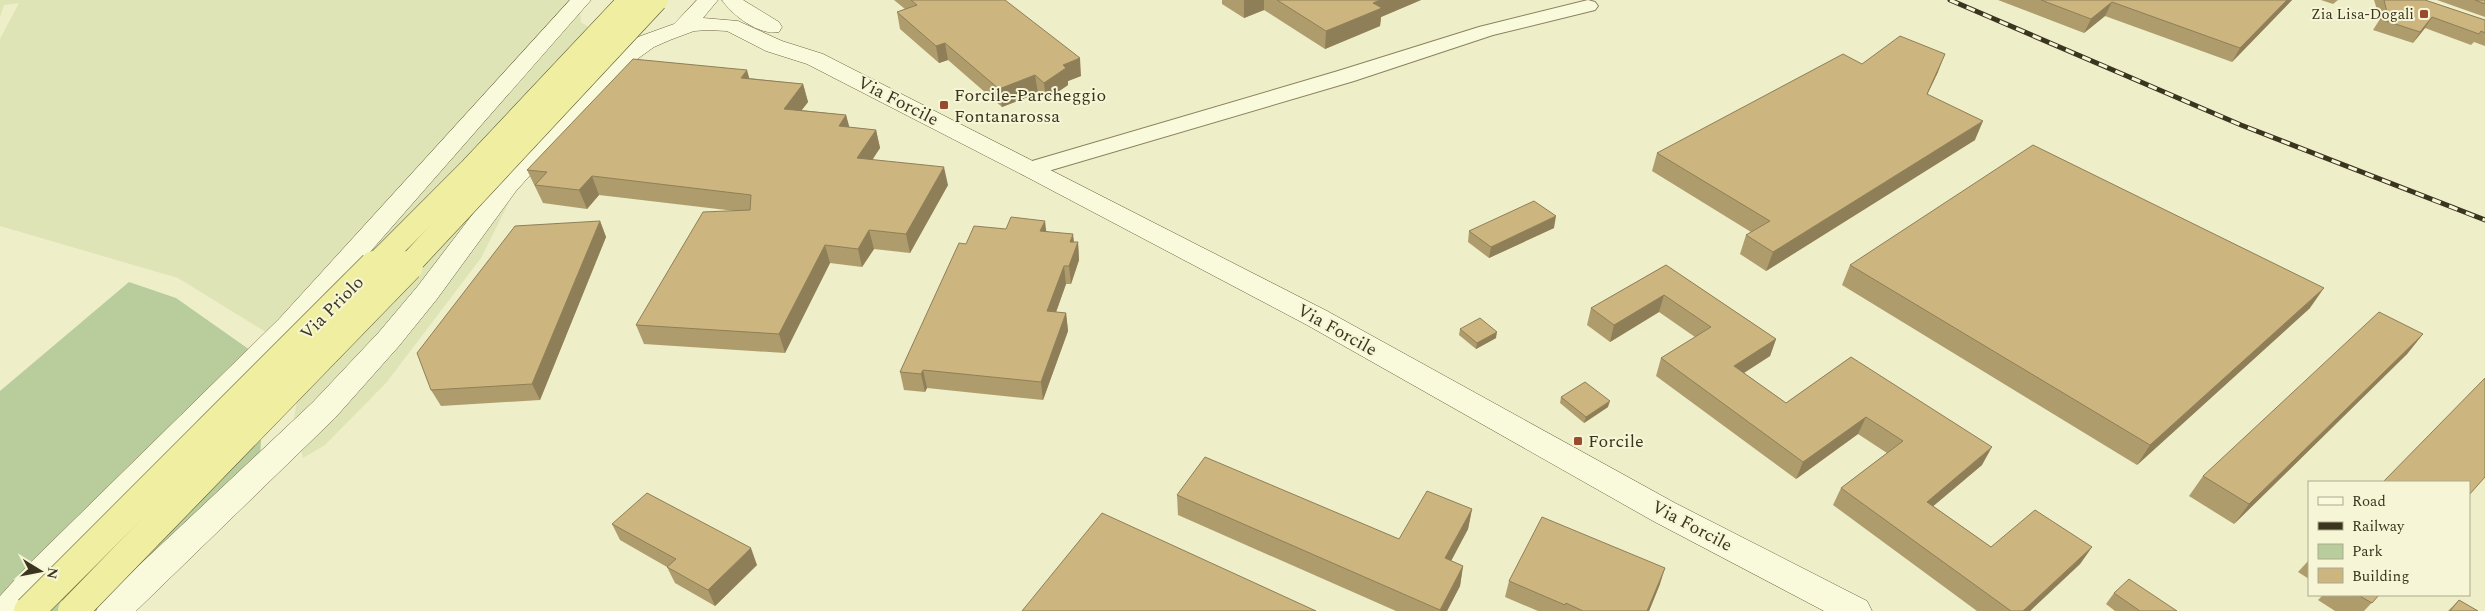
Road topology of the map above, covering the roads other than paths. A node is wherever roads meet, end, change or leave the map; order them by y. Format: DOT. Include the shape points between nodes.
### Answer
graph roads {
  1 [pos="581,0"];
  2 [pos="594,0"];
  3 [pos="630,0"];
  4 [pos="656,0"];
  5 [pos="732,0"];
  6 [pos="1588,6"];
  7 [pos="691,16"];
  8 [pos="815,59"];
  9 [pos="1030,169"];
  10 [pos="8,611"];
  11 [pos="29,611"];
  12 [pos="73,611"];
  13 [pos="113,611"];
  14 [pos="1855,611"];
  1 -- 10 [label="street" via="290,325 54,558"];
  2 -- 7 [label="street" via="594,17 602,25 618,29 647,28"];
  3 -- 11 [label="main road, Via Priolo, bridge" via="470,170"];
  4 -- 12 [label="main road, Via Priolo, bridge" via="386,291"];
  5 -- 8 [label="street"];
  6 -- 9 [label="street" via="1486,31 1346,76"];
  7 -- 8 [label="street" via="708,24 731,25 774,46"];
  7 -- 13 [label="street" via="621,60 507,186 461,250 324,410"];
  8 -- 9 [label="street, Via Forcile"];
  9 -- 14 [label="street, Via Forcile" via="1317,318 1664,512"];
}
